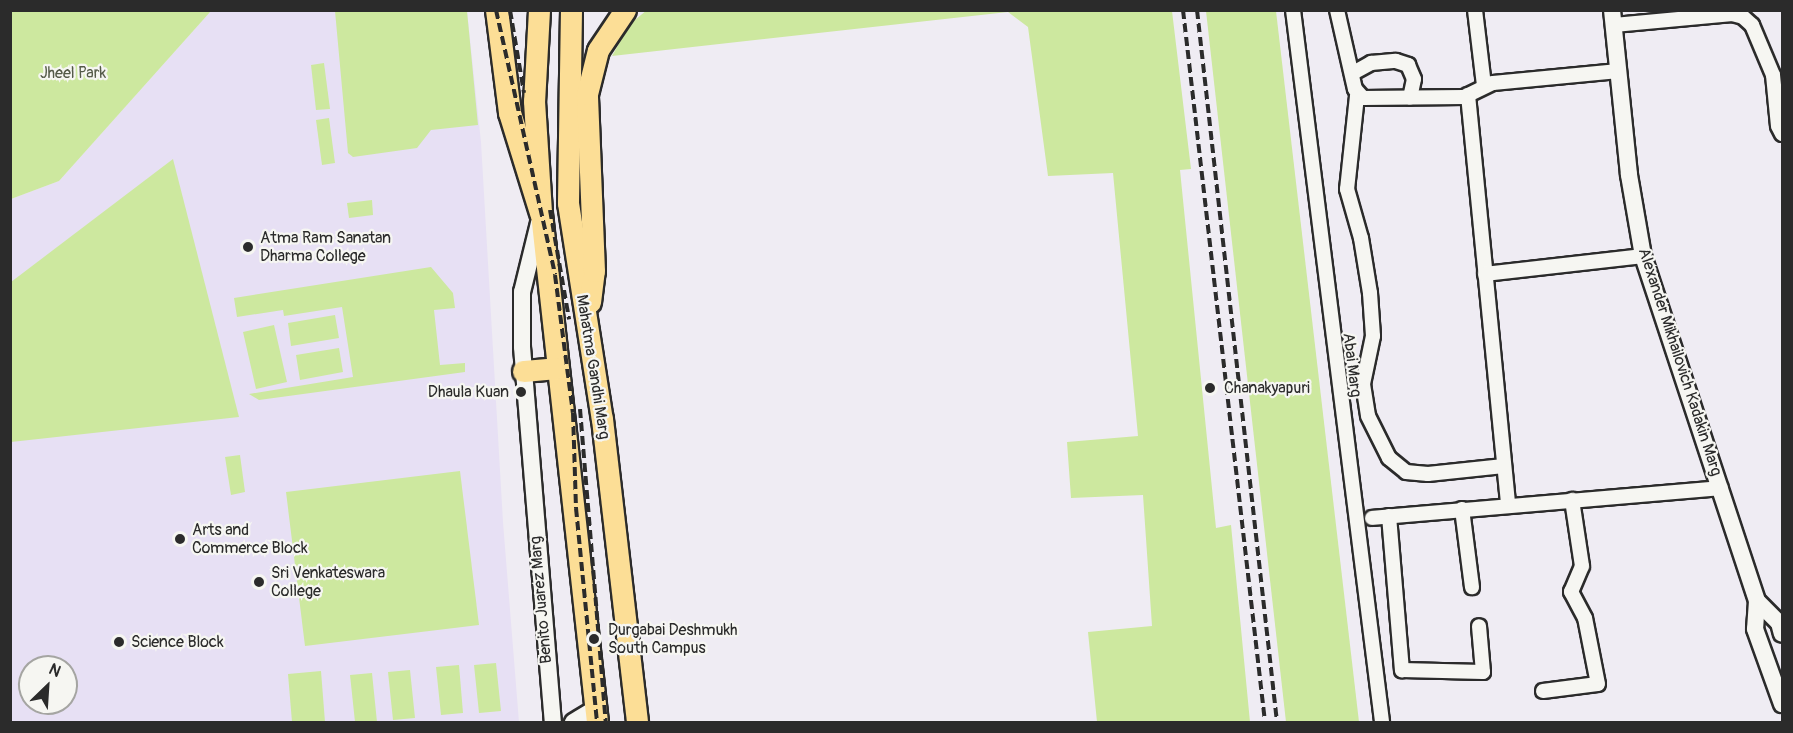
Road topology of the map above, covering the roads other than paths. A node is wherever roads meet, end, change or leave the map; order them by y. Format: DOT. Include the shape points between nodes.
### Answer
graph roads {
  1 [pos="497,10"];
  2 [pos="539,10"];
  3 [pos="570,10"];
  4 [pos="626,10"];
  5 [pos="1293,10"];
  6 [pos="1337,10"];
  7 [pos="1475,10"];
  8 [pos="1613,18"];
  9 [pos="1618,71"];
  10 [pos="1353,73"];
  11 [pos="1484,86"];
  12 [pos="1468,95"];
  13 [pos="1357,96"];
  14 [pos="1410,98"];
  15 [pos="1782,134"];
  16 [pos="541,213"];
  17 [pos="1643,256"];
  18 [pos="1485,274"];
  19 [pos="587,327"];
  20 [pos="557,368"];
  21 [pos="523,371"];
  22 [pos="1504,466"];
  23 [pos="1721,488"];
  24 [pos="1572,500"];
  25 [pos="1508,505"];
  26 [pos="1462,509"];
  27 [pos="1389,516"];
  28 [pos="1372,518"];
  29 [pos="1472,587"];
  30 [pos="1756,601"];
  31 [pos="1479,626"];
  32 [pos="1782,633"];
  33 [pos="1543,691"];
  34 [pos="1782,704"];
  35 [pos="596,715"];
  36 [pos="553,723"];
  37 [pos="573,723"];
  38 [pos="637,723"];
  39 [pos="1382,723"];
  1 -- 16 [label="highway" via="510,113"];
  2 -- 16 [label="main road, Mahatma Gandhi Marg" via="534,101"];
  3 -- 19 [label="main road, Mahatma Gandhi Marg" via="568,203"];
  4 -- 19 [label="main road" via="602,42 588,85 594,271"];
  5 -- 39 [label="street, Abai Marg"];
  6 -- 10 [label="street"];
  7 -- 11 [label="street"];
  8 -- 9 [label="street, Alexander Mikhailovich Kadakin Marg"];
  8 -- 15 [label="street" via="1732,14 1743,17 1752,25 1773,75"];
  9 -- 11 [label="street"];
  9 -- 17 [label="street, Alexander Mikhailovich Kadakin Marg"];
  10 -- 13 [label="street"];
  10 -- 14 [label="street" via="1371,63 1396,61 1408,65 1414,79"];
  11 -- 12 [label="street"];
  12 -- 14 [label="street"];
  12 -- 18 [label="street"];
  13 -- 14 [label="street"];
  13 -- 22 [label="street" via="1347,189 1361,238 1371,304 1373,336 1363,384 1368,416 1389,458 1406,472 1428,474"];
  16 -- 20 [label="main road, Mahatma Gandhi Marg"];
  16 -- 21 [label="street, Benito Juarez Marg" via="522,292"];
  17 -- 18 [label="street"];
  17 -- 23 [label="street, Alexander Mikhailovich Kadakin Marg"];
  18 -- 22 [label="street"];
  19 -- 38 [label="main road, Mahatma Gandhi Marg"];
  20 -- 21 [label="main road"];
  20 -- 35 [label="main road, Mahatma Gandhi Marg"];
  21 -- 36 [label="street, Benito Juarez Marg"];
  22 -- 25 [label="street"];
  23 -- 24 [label="street"];
  23 -- 30 [label="street, Alexander Mikhailovich Kadakin Marg"];
  24 -- 25 [label="street"];
  24 -- 33 [label="street" via="1582,566 1571,592 1585,618 1598,684"];
  25 -- 26 [label="street"];
  26 -- 27 [label="street"];
  26 -- 29 [label="street"];
  27 -- 28 [label="street"];
  27 -- 31 [label="street" via="1401,670 1483,672"];
  30 -- 32 [label="street" via="1779,623"];
  30 -- 34 [label="street" via="1755,629"];
  35 -- 37 [label="street"];
}
